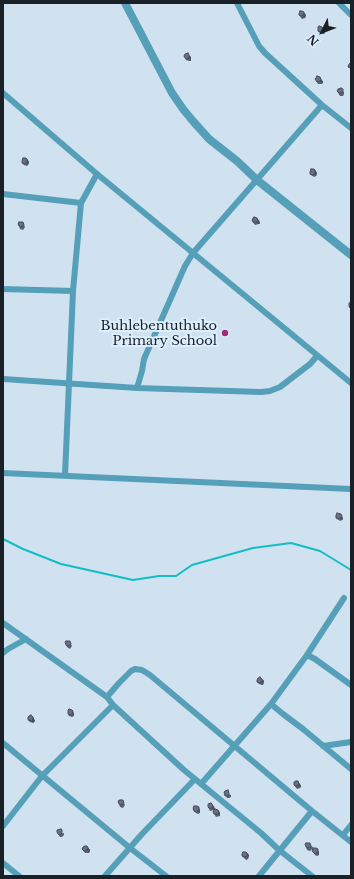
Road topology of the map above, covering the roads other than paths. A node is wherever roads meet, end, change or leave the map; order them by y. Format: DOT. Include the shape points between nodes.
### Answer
graph roads {
  1 [pos="125,3"];
  2 [pos="237,3"];
  3 [pos="339,3"];
  4 [pos="351,15"];
  5 [pos="3,93"];
  6 [pos="322,105"];
  7 [pos="351,128"];
  8 [pos="97,174"];
  9 [pos="257,180"];
  10 [pos="3,194"];
  11 [pos="81,203"];
  12 [pos="193,253"];
  13 [pos="351,255"];
  14 [pos="3,289"];
  15 [pos="73,291"];
  16 [pos="317,356"];
  17 [pos="3,379"];
  18 [pos="351,383"];
  19 [pos="68,384"];
  20 [pos="137,388"];
  21 [pos="3,473"];
  22 [pos="65,475"];
  23 [pos="351,489"];
  24 [pos="344,598"];
  25 [pos="3,623"];
  26 [pos="26,639"];
  27 [pos="3,653"];
  28 [pos="307,655"];
  29 [pos="351,685"];
  30 [pos="107,697"];
  31 [pos="271,704"];
  32 [pos="113,705"];
  33 [pos="351,742"];
  34 [pos="3,743"];
  35 [pos="235,746"];
  36 [pos="323,746"];
  37 [pos="351,769"];
  38 [pos="42,776"];
  39 [pos="195,779"];
  40 [pos="201,784"];
  41 [pos="312,811"];
  42 [pos="351,825"];
  43 [pos="3,826"];
  44 [pos="343,835"];
  45 [pos="351,842"];
  46 [pos="130,848"];
  47 [pos="279,850"];
  48 [pos="3,863"];
  49 [pos="19,876"];
  50 [pos="105,876"];
  51 [pos="166,876"];
  52 [pos="259,876"];
  53 [pos="312,876"];
  1 -- 9 [label="street" via="183,109 209,138"];
  2 -- 6 [label="street" via="259,46"];
  3 -- 4 [label="street"];
  5 -- 8 [label="street"];
  6 -- 7 [label="street"];
  6 -- 9 [label="street"];
  8 -- 11 [label="street"];
  8 -- 12 [label="street"];
  9 -- 12 [label="street"];
  9 -- 13 [label="street"];
  10 -- 11 [label="street"];
  11 -- 15 [label="street"];
  12 -- 16 [label="street"];
  12 -- 20 [label="street" via="144,359"];
  14 -- 15 [label="street"];
  15 -- 19 [label="street"];
  16 -- 18 [label="street"];
  16 -- 20 [label="street" via="288,382 270,391"];
  17 -- 19 [label="street"];
  19 -- 20 [label="street"];
  19 -- 22 [label="street"];
  21 -- 22 [label="street"];
  22 -- 23 [label="street"];
  24 -- 28 [label="street"];
  25 -- 26 [label="street"];
  26 -- 27 [label="street"];
  26 -- 30 [label="street"];
  28 -- 29 [label="street"];
  28 -- 31 [label="street"];
  30 -- 32 [label="street"];
  30 -- 35 [label="street" via="131,671 142,670"];
  31 -- 35 [label="street"];
  31 -- 36 [label="street"];
  32 -- 38 [label="street"];
  32 -- 39 [label="street"];
  33 -- 36 [label="street"];
  34 -- 38 [label="street"];
  35 -- 40 [label="street"];
  35 -- 41 [label="street"];
  36 -- 37 [label="street"];
  38 -- 43 [label="street"];
  38 -- 46 [label="street"];
  39 -- 40 [label="street"];
  39 -- 46 [label="street"];
  40 -- 47 [label="street"];
  41 -- 44 [label="street"];
  41 -- 47 [label="street"];
  42 -- 44 [label="street"];
  44 -- 45 [label="street"];
  46 -- 50 [label="street"];
  46 -- 51 [label="street"];
  47 -- 52 [label="street"];
  47 -- 53 [label="street"];
  48 -- 49 [label="street"];
}
